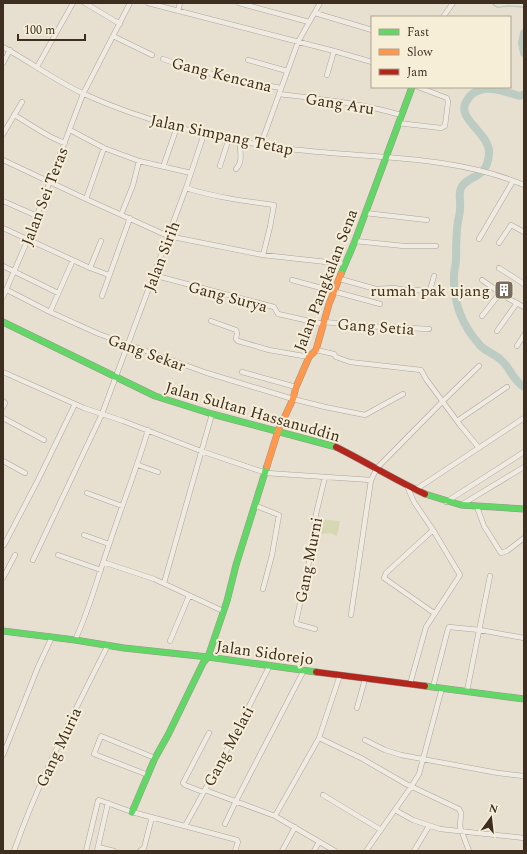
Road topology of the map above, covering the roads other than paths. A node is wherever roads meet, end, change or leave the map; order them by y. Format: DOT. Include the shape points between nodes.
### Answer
graph roads {
  1 [pos="73,3"];
  2 [pos="85,3"];
  3 [pos="130,3"];
  4 [pos="148,3"];
  5 [pos="180,3"];
  6 [pos="239,3"];
  7 [pos="320,3"];
  8 [pos="453,3"];
  9 [pos="178,11"];
  10 [pos="315,13"];
  11 [pos="444,16"];
  12 [pos="309,22"];
  13 [pos="120,24"];
  14 [pos="371,30"];
  15 [pos="113,36"];
  16 [pos="298,42"];
  17 [pos="3,47"];
  18 [pos="10,50"];
  19 [pos="334,51"];
  20 [pos="152,55"];
  21 [pos="163,59"];
  22 [pos="248,60"];
  23 [pos="371,62"];
  24 [pos="3,63"];
  25 [pos="37,67"];
  26 [pos="287,71"];
  27 [pos="327,75"];
  28 [pos="281,88"];
  29 [pos="412,88"];
  30 [pos="421,88"];
  31 [pos="83,94"];
  32 [pos="279,94"];
  33 [pos="22,102"];
  34 [pos="14,115"];
  35 [pos="401,115"];
  36 [pos="398,123"];
  37 [pos="176,127"];
  38 [pos="70,130"];
  39 [pos="3,134"];
  40 [pos="204,134"];
  41 [pos="229,138"];
  42 [pos="240,140"];
  43 [pos="65,143"];
  44 [pos="261,144"];
  45 [pos="104,148"];
  46 [pos="385,158"];
  47 [pos="3,160"];
  48 [pos="139,161"];
  49 [pos="220,166"];
  50 [pos="163,167"];
  51 [pos="236,169"];
  52 [pos="191,173"];
  53 [pos="50,181"];
  54 [pos="513,181"];
  55 [pos="524,184"];
  56 [pos="186,188"];
  57 [pos="86,199"];
  58 [pos="3,201"];
  59 [pos="365,213"];
  60 [pos="121,215"];
  61 [pos="37,216"];
  62 [pos="130,218"];
  63 [pos="427,220"];
  64 [pos="3,228"];
  65 [pos="524,232"];
  66 [pos="168,236"];
  67 [pos="28,239"];
  68 [pos="479,239"];
  69 [pos="355,240"];
  70 [pos="101,241"];
  71 [pos="499,243"];
  72 [pos="436,246"];
  73 [pos="263,254"];
  74 [pos="73,260"];
  75 [pos="345,264"];
  76 [pos="3,266"];
  77 [pos="90,268"];
  78 [pos="499,268"];
  79 [pos="15,271"];
  80 [pos="109,275"];
  81 [pos="153,275"];
  82 [pos="434,276"];
  83 [pos="340,279"];
  84 [pos="292,280"];
  85 [pos="482,280"];
  86 [pos="524,284"];
  87 [pos="6,290"];
  88 [pos="334,292"];
  89 [pos="58,293"];
  90 [pos="500,293"];
  91 [pos="102,296"];
  92 [pos="3,297"];
  93 [pos="518,303"];
  94 [pos="380,304"];
  95 [pos="524,307"];
  96 [pos="50,312"];
  97 [pos="482,316"];
  98 [pos="211,321"];
  99 [pos="3,322"];
  100 [pos="323,323"];
  101 [pos="429,329"];
  102 [pos="497,331"];
  103 [pos="524,335"];
  104 [pos="127,344"];
  105 [pos="517,346"];
  106 [pos="316,350"];
  107 [pos="310,357"];
  108 [pos="479,366"];
  109 [pos="3,372"];
  110 [pos="242,372"];
  111 [pos="116,377"];
  112 [pos="296,387"];
  113 [pos="507,387"];
  114 [pos="403,394"];
  115 [pos="294,399"];
  116 [pos="3,401"];
  117 [pos="443,401"];
  118 [pos="75,404"];
  119 [pos="3,408"];
  120 [pos="102,414"];
  121 [pos="212,414"];
  122 [pos="3,418"];
  123 [pos="524,418"];
  124 [pos="457,421"];
  125 [pos="148,430"];
  126 [pos="278,432"];
  127 [pos="44,440"];
  128 [pos="479,448"];
  129 [pos="201,451"];
  130 [pos="524,452"];
  131 [pos="3,461"];
  132 [pos="138,465"];
  133 [pos="524,467"];
  134 [pos="377,468"];
  135 [pos="158,472"];
  136 [pos="25,473"];
  137 [pos="266,473"];
  138 [pos="325,477"];
  139 [pos="371,480"];
  140 [pos="408,486"];
  141 [pos="414,490"];
  142 [pos="87,493"];
  143 [pos="446,502"];
  144 [pos="254,505"];
  145 [pos="461,505"];
  146 [pos="122,506"];
  147 [pos="477,507"];
  148 [pos="524,509"];
  149 [pos="433,530"];
  150 [pos="84,535"];
  151 [pos="524,538"];
  152 [pos="109,544"];
  153 [pos="4,545"];
  154 [pos="15,554"];
  155 [pos="58,555"];
  156 [pos="33,560"];
  157 [pos="103,562"];
  158 [pos="101,570"];
  159 [pos="490,576"];
  160 [pos="3,578"];
  161 [pos="164,583"];
  162 [pos="262,589"];
  163 [pos="190,596"];
  164 [pos="223,611"];
  165 [pos="434,613"];
  166 [pos="351,616"];
  167 [pos="315,628"];
  168 [pos="480,630"];
  169 [pos="3,631"];
  170 [pos="52,637"];
  171 [pos="524,638"];
  172 [pos="75,640"];
  173 [pos="170,641"];
  174 [pos="108,645"];
  175 [pos="208,657"];
  176 [pos="270,665"];
  177 [pos="304,670"];
  178 [pos="340,675"];
  179 [pos="365,679"];
  180 [pos="410,684"];
  181 [pos="433,687"];
  182 [pos="442,688"];
  183 [pos="467,691"];
  184 [pos="524,699"];
  185 [pos="357,708"];
  186 [pos="209,733"];
  187 [pos="319,738"];
  188 [pos="365,740"];
  189 [pos="3,755"];
  190 [pos="155,758"];
  191 [pos="424,760"];
  192 [pos="148,775"];
  193 [pos="524,776"];
  194 [pos="411,787"];
  195 [pos="204,791"];
  196 [pos="323,795"];
  197 [pos="236,800"];
  198 [pos="108,803"];
  199 [pos="395,810"];
  200 [pos="132,812"];
  201 [pos="275,816"];
  202 [pos="152,817"];
  203 [pos="225,824"];
  204 [pos="185,826"];
  205 [pos="429,826"];
  206 [pos="295,827"];
  207 [pos="381,830"];
  208 [pos="462,831"];
  209 [pos="524,838"];
  210 [pos="319,842"];
  211 [pos="97,849"];
  212 [pos="14,851"];
  213 [pos="86,851"];
  214 [pos="114,851"];
  215 [pos="140,851"];
  216 [pos="234,851"];
  217 [pos="282,851"];
  218 [pos="314,851"];
  219 [pos="335,851"];
  220 [pos="366,851"];
  221 [pos="414,851"];
  222 [pos="469,851"];
  1 -- 25 [label="street"];
  2 -- 13 [label="street"];
  3 -- 13 [label="street, Jalan Sei Teras"];
  4 -- 9 [label="street"];
  5 -- 9 [label="street"];
  6 -- 12 [label="street"];
  7 -- 10 [label="street"];
  8 -- 11 [label="street"];
  9 -- 16 [label="street"];
  10 -- 12 [label="street"];
  10 -- 14 [label="street"];
  12 -- 16 [label="street"];
  13 -- 15 [label="street, Jalan Sei Teras"];
  15 -- 20 [label="street"];
  15 -- 31 [label="street, Jalan Sei Teras"];
  16 -- 19 [label="street"];
  16 -- 26 [label="street"];
  17 -- 18 [label="street, Jalan Simpang Tetap"];
  18 -- 24 [label="street"];
  18 -- 25 [label="street, Jalan Simpang Tetap"];
  19 -- 23 [label="street"];
  19 -- 27 [label="street"];
  21 -- 28 [label="street, Gang Kencana" via="195,70"];
  22 -- 26 [label="street"];
  25 -- 31 [label="street, Jalan Simpang Tetap"];
  26 -- 28 [label="street"];
  28 -- 32 [label="street"];
  29 -- 35 [label="street, Jalan Pangkalan Sena"];
  30 -- 36 [label="street" via="447,98 445,126 441,128"];
  31 -- 37 [label="street, Jalan Simpang Tetap" via="139,116"];
  31 -- 38 [label="street, Jalan Sei Teras"];
  32 -- 35 [label="street, Gang Aru" via="360,105"];
  32 -- 44 [label="street"];
  33 -- 34 [label="street"];
  34 -- 39 [label="street"];
  34 -- 43 [label="street" via="46,135"];
  35 -- 36 [label="street, Jalan Pangkalan Sena"];
  36 -- 46 [label="street, Jalan Pangkalan Sena"];
  37 -- 40 [label="street, Jalan Simpang Tetap"];
  37 -- 50 [label="street"];
  38 -- 43 [label="street, Jalan Sei Teras"];
  38 -- 45 [label="street"];
  40 -- 41 [label="street, Jalan Simpang Tetap"];
  40 -- 52 [label="street, Jalan Sirih"];
  41 -- 42 [label="street, Jalan Simpang Tetap"];
  41 -- 49 [label="street"];
  42 -- 44 [label="street, Jalan Simpang Tetap"];
  42 -- 51 [label="street" via="241,158"];
  43 -- 53 [label="street, Jalan Sei Teras"];
  44 -- 46 [label="street, Jalan Simpang Tetap"];
  45 -- 48 [label="street"];
  45 -- 57 [label="street"];
  46 -- 54 [label="street, Jalan Simpang Tetap" via="406,158 468,168"];
  46 -- 59 [label="street, Jalan Pangkalan Sena"];
  47 -- 53 [label="street"];
  48 -- 50 [label="street"];
  48 -- 60 [label="street"];
  50 -- 52 [label="street"];
  52 -- 56 [label="street, Jalan Sirih"];
  53 -- 57 [label="street"];
  53 -- 61 [label="street, Jalan Sei Teras"];
  54 -- 55 [label="street, Jalan Simpang Tetap"];
  54 -- 68 [label="street"];
  56 -- 66 [label="street, Jalan Sirih"];
  56 -- 73 [label="street" via="239,201 274,205"];
  57 -- 60 [label="street"];
  58 -- 61 [label="street"];
  59 -- 63 [label="street"];
  59 -- 69 [label="street, Jalan Pangkalan Sena"];
  60 -- 62 [label="street"];
  61 -- 67 [label="street, Jalan Sei Teras"];
  62 -- 66 [label="street"];
  62 -- 80 [label="street"];
  64 -- 67 [label="street"];
  65 -- 71 [label="street" via="511,225"];
  66 -- 73 [label="street"];
  66 -- 81 [label="street, Jalan Sirih"];
  67 -- 74 [label="street"];
  67 -- 79 [label="street, Jalan Sei Teras"];
  69 -- 72 [label="street" via="404,246"];
  69 -- 75 [label="street, Jalan Pangkalan Sena"];
  70 -- 77 [label="street"];
  73 -- 75 [label="street"];
  74 -- 77 [label="street"];
  74 -- 89 [label="street"];
  75 -- 83 [label="street, Jalan Pangkalan Sena"];
  76 -- 79 [label="street"];
  77 -- 80 [label="street"];
  78 -- 86 [label="street"];
  79 -- 87 [label="street, Jalan Sei Teras"];
  79 -- 89 [label="street"];
  80 -- 91 [label="street"];
  81 -- 100 [label="street, Gang Surya" via="274,307 278,314"];
  81 -- 104 [label="street, Jalan Sirih"];
  82 -- 83 [label="street" via="428,292 394,288 376,290"];
  83 -- 88 [label="street, Jalan Pangkalan Sena"];
  84 -- 88 [label="street"];
  85 -- 90 [label="street"];
  87 -- 92 [label="street, Jalan Sei Teras"];
  87 -- 96 [label="street, Gang Sekar"];
  88 -- 94 [label="street"];
  88 -- 100 [label="street, Jalan Pangkalan Sena"];
  89 -- 96 [label="street"];
  90 -- 93 [label="street"];
  90 -- 97 [label="street"];
  93 -- 95 [label="street"];
  93 -- 102 [label="street"];
  96 -- 104 [label="street, Gang Sekar"];
  98 -- 107 [label="street" via="236,330 238,341 269,350"];
  99 -- 111 [label="street, Jalan Sultan Hassanuddin"];
  100 -- 101 [label="street, Gang Setia"];
  100 -- 106 [label="street, Jalan Pangkalan Sena"];
  103 -- 105 [label="street"];
  104 -- 111 [label="street, Jalan Sirih"];
  104 -- 115 [label="street, Gang Sekar" via="207,373"];
  106 -- 107 [label="street, Jalan Pangkalan Sena"];
  106 -- 117 [label="street" via="334,354 350,362 421,370"];
  107 -- 112 [label="street, Jalan Pangkalan Sena"];
  108 -- 117 [label="street"];
  109 -- 118 [label="street"];
  110 -- 112 [label="street"];
  111 -- 120 [label="street, Jalan Sirih"];
  111 -- 121 [label="street, Jalan Sultan Hassanuddin" via="155,396"];
  112 -- 115 [label="street, Jalan Pangkalan Sena"];
  113 -- 124 [label="street"];
  114 -- 115 [label="street, Gang Sekar" via="365,415"];
  115 -- 126 [label="street, Jalan Pangkalan Sena"];
  116 -- 119 [label="street"];
  117 -- 124 [label="street"];
  117 -- 134 [label="street"];
  118 -- 120 [label="street"];
  118 -- 153 [label="street"];
  120 -- 125 [label="street"];
  120 -- 156 [label="street, Jalan Sirih"];
  121 -- 126 [label="street, Jalan Sultan Hassanuddin"];
  121 -- 129 [label="street"];
  122 -- 127 [label="street"];
  123 -- 128 [label="street"];
  124 -- 128 [label="street"];
  125 -- 129 [label="street"];
  125 -- 132 [label="street"];
  126 -- 134 [label="street, Jalan Sultan Hassanuddin" via="333,446"];
  126 -- 137 [label="street, Jalan Pangkalan Sena"];
  128 -- 141 [label="street"];
  129 -- 137 [label="street"];
  129 -- 161 [label="street"];
  130 -- 143 [label="street"];
  131 -- 136 [label="street"];
  132 -- 135 [label="street"];
  132 -- 146 [label="street"];
  133 -- 145 [label="street"];
  134 -- 139 [label="street"];
  134 -- 140 [label="street, Jalan Sultan Hassanuddin"];
  137 -- 138 [label="street"];
  137 -- 144 [label="street, Jalan Pangkalan Sena"];
  138 -- 139 [label="street"];
  138 -- 167 [label="street, Gang Murni" via="296,622"];
  139 -- 166 [label="street"];
  140 -- 141 [label="street, Jalan Sultan Hassanuddin"];
  140 -- 149 [label="street" via="414,502"];
  141 -- 143 [label="street, Jalan Sultan Hassanuddin"];
  142 -- 146 [label="street"];
  143 -- 145 [label="street, Jalan Sultan Hassanuddin"];
  144 -- 162 [label="street" via="280,515"];
  144 -- 164 [label="street, Jalan Pangkalan Sena"];
  145 -- 147 [label="street, Jalan Sultan Hassanuddin"];
  146 -- 152 [label="street"];
  147 -- 148 [label="street, Jalan Sultan Hassanuddin"];
  147 -- 151 [label="street" via="484,526 501,553"];
  149 -- 165 [label="street" via="460,575"];
  149 -- 165 [label="street" via="386,573 384,578"];
  150 -- 152 [label="street"];
  152 -- 157 [label="street"];
  154 -- 160 [label="street"];
  155 -- 158 [label="street"];
  157 -- 158 [label="street"];
  157 -- 161 [label="street"];
  158 -- 172 [label="street" via="88,611"];
  159 -- 168 [label="street"];
  161 -- 163 [label="street"];
  163 -- 164 [label="street"];
  163 -- 173 [label="street"];
  164 -- 175 [label="street, Jalan Pangkalan Sena"];
  165 -- 180 [label="street" via="426,627"];
  168 -- 171 [label="street"];
  168 -- 181 [label="street" via="451,626 448,629"];
  168 -- 183 [label="street"];
  169 -- 170 [label="street, Jalan Sidorejo"];
  170 -- 172 [label="street, Jalan Sidorejo"];
  170 -- 189 [label="street"];
  172 -- 174 [label="street, Jalan Sidorejo"];
  174 -- 175 [label="street, Jalan Sidorejo"];
  174 -- 212 [label="street, Gang Muria" via="38,790"];
  175 -- 176 [label="street, Jalan Sidorejo"];
  175 -- 190 [label="street, Jalan Pangkalan Sena"];
  176 -- 177 [label="street, Jalan Sidorejo"];
  176 -- 195 [label="street, Gang Melati"];
  177 -- 178 [label="street, Jalan Sidorejo"];
  177 -- 197 [label="street"];
  178 -- 179 [label="street, Jalan Sidorejo"];
  178 -- 187 [label="street"];
  179 -- 180 [label="street, Jalan Sidorejo"];
  179 -- 185 [label="street"];
  180 -- 181 [label="street, Jalan Sidorejo"];
  181 -- 182 [label="street, Jalan Sidorejo"];
  182 -- 183 [label="street, Jalan Sidorejo"];
  182 -- 191 [label="street"];
  183 -- 184 [label="street, Jalan Sidorejo"];
  186 -- 195 [label="street" via="183,783"];
  187 -- 194 [label="street" via="361,758"];
  187 -- 201 [label="street"];
  188 -- 191 [label="street" via="392,753"];
  190 -- 192 [label="street, Jalan Pangkalan Sena"];
  190 -- 192 [label="street" via="102,736 94,754"];
  191 -- 193 [label="street"];
  191 -- 194 [label="street"];
  192 -- 200 [label="street, Jalan Pangkalan Sena"];
  194 -- 199 [label="street"];
  194 -- 208 [label="street" via="459,809"];
  195 -- 197 [label="street"];
  195 -- 204 [label="street, Gang Melati"];
  196 -- 207 [label="street"];
  197 -- 201 [label="street"];
  197 -- 203 [label="street"];
  198 -- 200 [label="street"];
  198 -- 211 [label="street"];
  198 -- 213 [label="street" via="98,801"];
  199 -- 205 [label="street"];
  199 -- 207 [label="street"];
  200 -- 202 [label="street"];
  201 -- 206 [label="street"];
  202 -- 204 [label="street"];
  202 -- 215 [label="street" via="144,848"];
  204 -- 216 [label="street" via="237,840"];
  205 -- 208 [label="street"];
  205 -- 221 [label="street"];
  206 -- 210 [label="street"];
  206 -- 217 [label="street"];
  207 -- 220 [label="street"];
  208 -- 209 [label="street"];
  208 -- 222 [label="street"];
  210 -- 218 [label="street"];
  210 -- 219 [label="street"];
  211 -- 214 [label="street"];
}
